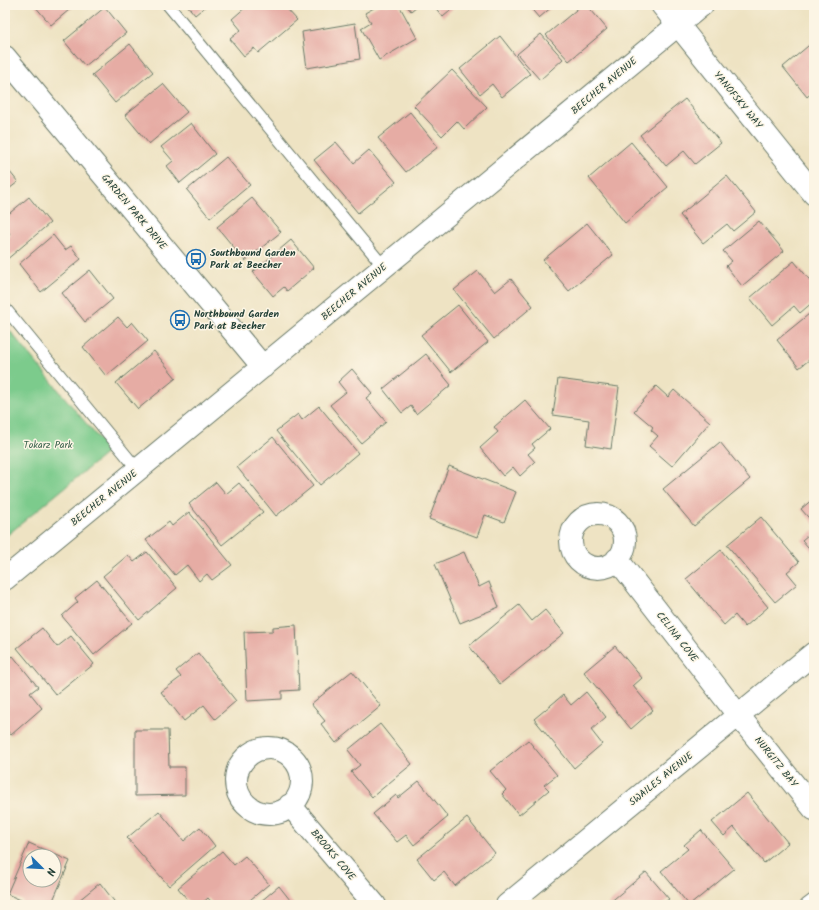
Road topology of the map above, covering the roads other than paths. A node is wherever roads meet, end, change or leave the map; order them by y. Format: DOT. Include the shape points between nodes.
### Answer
graph roads {
  1 [pos="168,5"];
  2 [pos="662,5"];
  3 [pos="702,5"];
  4 [pos="678,25"];
  5 [pos="5,58"];
  6 [pos="814,194"];
  7 [pos="384,267"];
  8 [pos="5,308"];
  9 [pos="263,367"];
  10 [pos="138,470"];
  11 [pos="617,559"];
  12 [pos="5,579"];
  13 [pos="814,653"];
  14 [pos="738,715"];
  15 [pos="290,805"];
  16 [pos="814,809"];
  17 [pos="814,899"];
  18 [pos="375,905"];
  19 [pos="507,905"];
  20 [pos="806,905"];
  1 -- 7 [label="lane"];
  2 -- 4 [label="street, YANOFSKY WAY"];
  3 -- 4 [label="street, BEECHER AVENUE"];
  4 -- 6 [label="street, YANOFSKY WAY"];
  4 -- 7 [label="street, BEECHER AVENUE"];
  5 -- 9 [label="street, GARDEN PARK DRIVE"];
  7 -- 9 [label="street, BEECHER AVENUE"];
  8 -- 10 [label="lane"];
  9 -- 10 [label="street, BEECHER AVENUE"];
  10 -- 12 [label="street, BEECHER AVENUE"];
  11 -- 14 [label="street, CELINA COVE"];
  13 -- 14 [label="street, SWAILES AVENUE"];
  14 -- 16 [label="street, NURGITZ BAY"];
  14 -- 19 [label="street, SWAILES AVENUE"];
  15 -- 18 [label="street, BROOKS COVE"];
  17 -- 20 [label="lane"];
}
